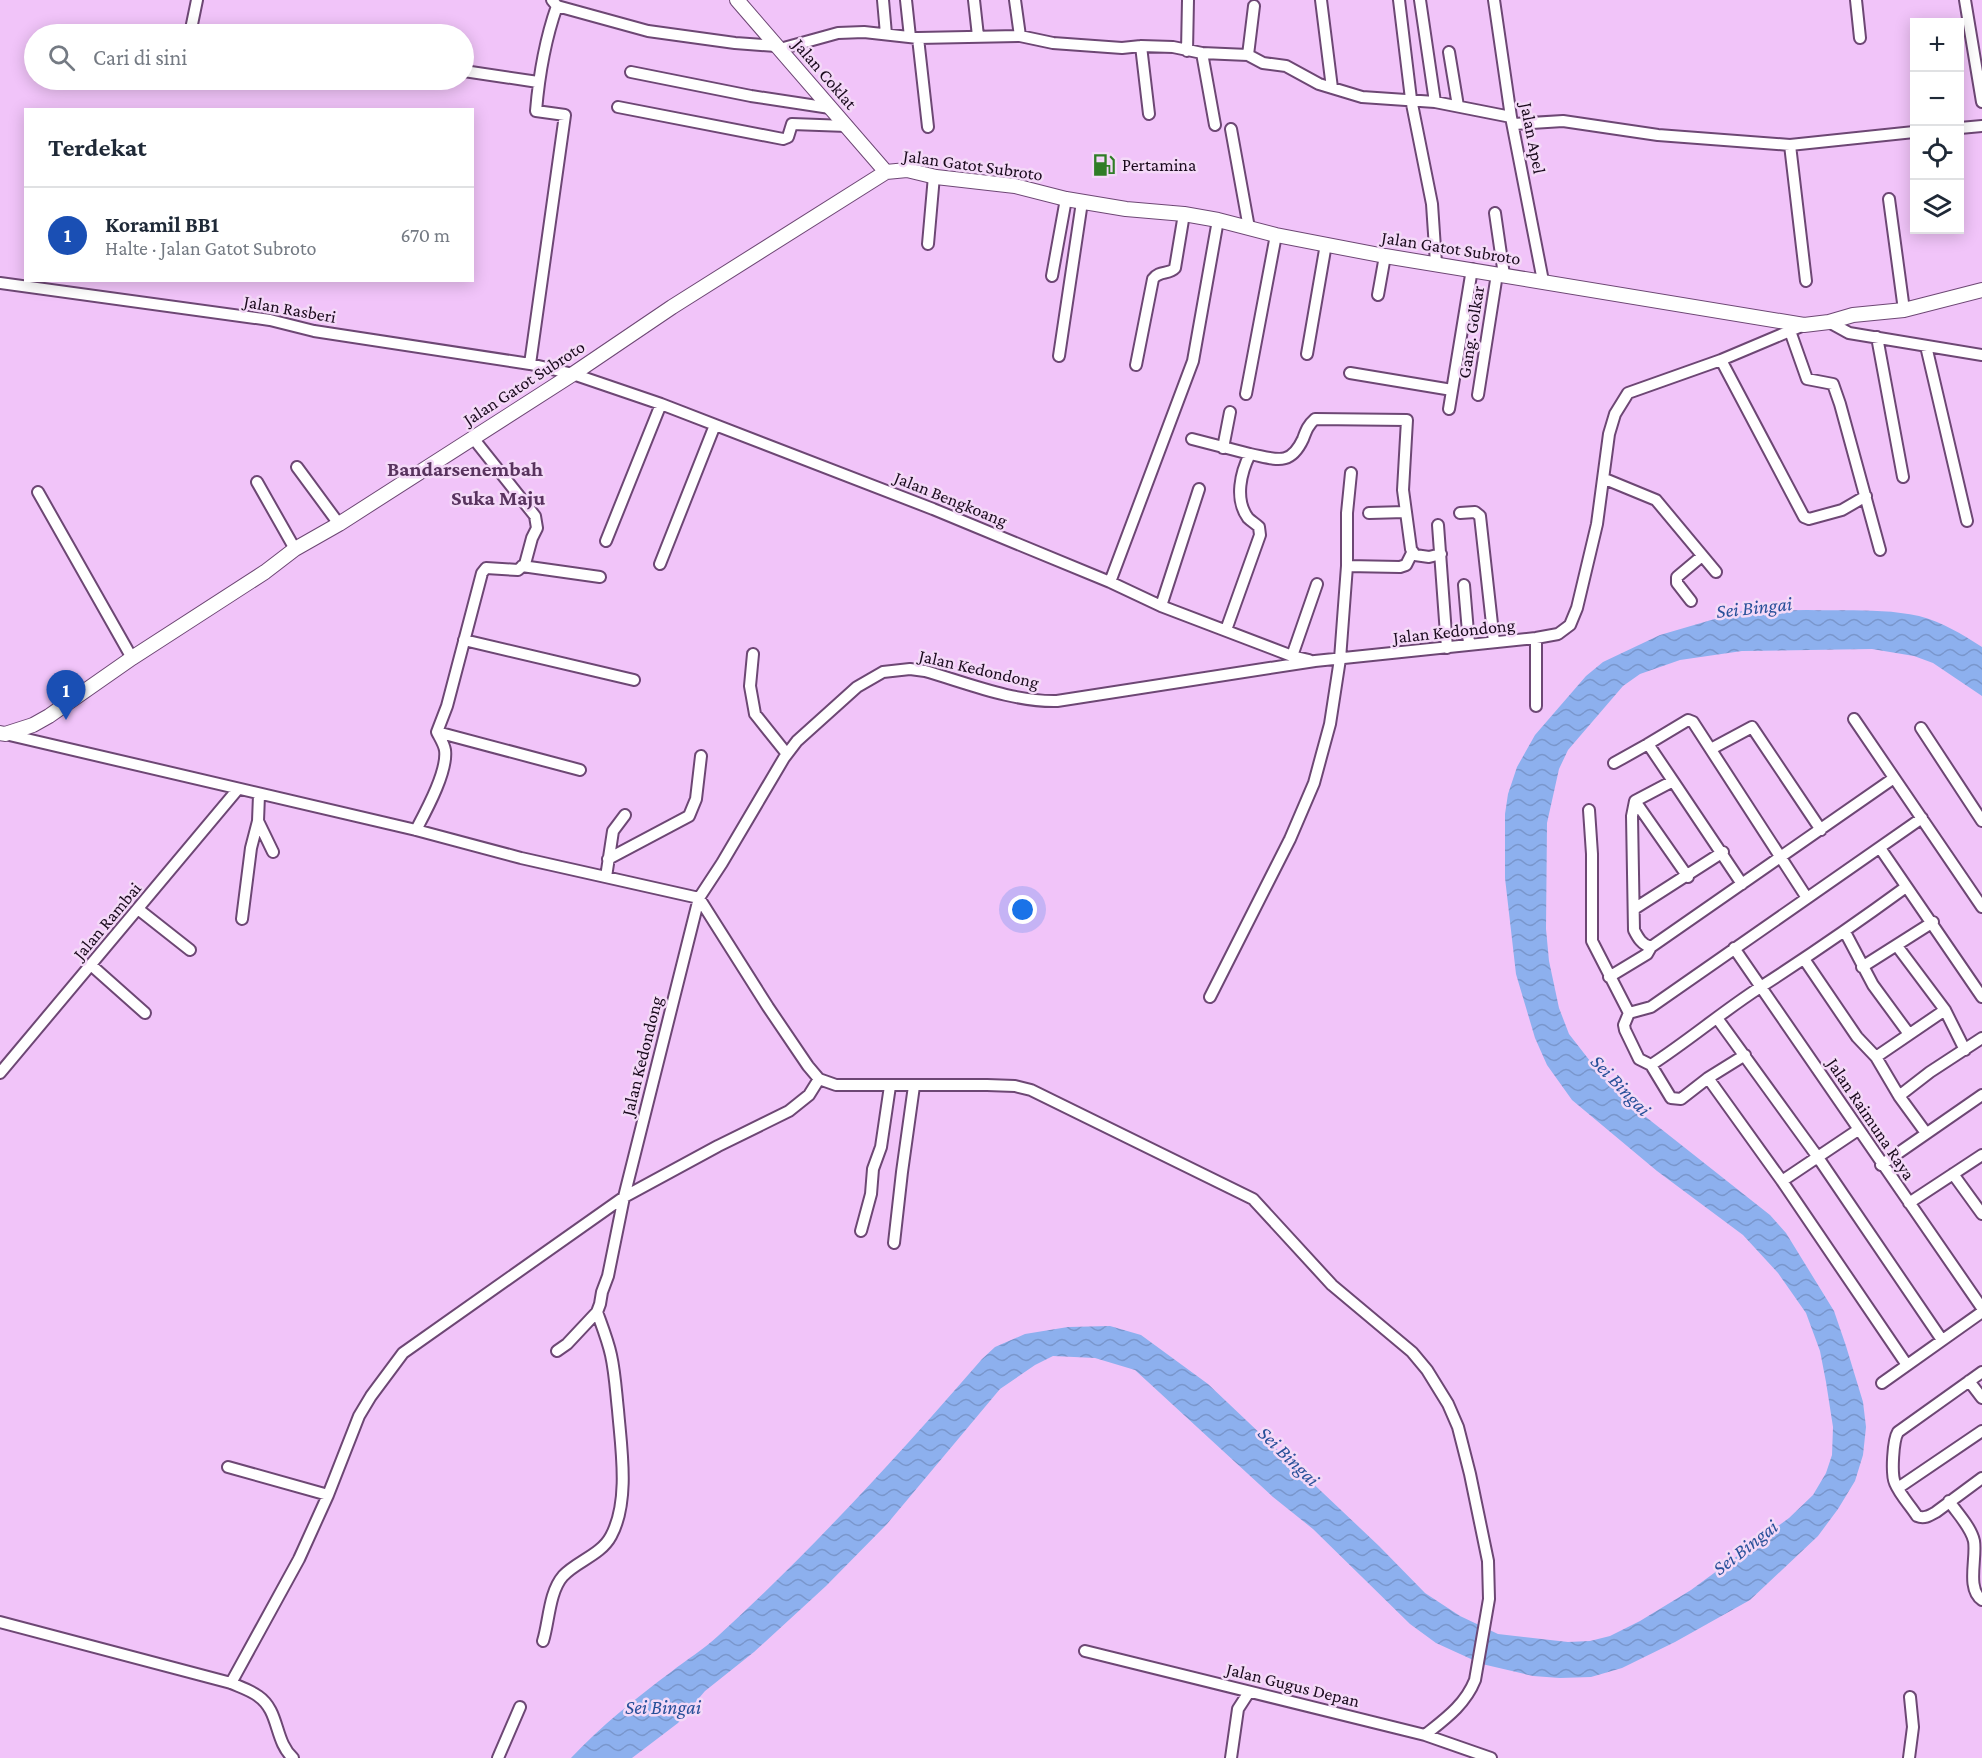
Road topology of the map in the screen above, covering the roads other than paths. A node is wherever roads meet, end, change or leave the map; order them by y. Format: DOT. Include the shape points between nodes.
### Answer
graph roads {
  1 [pos="197,0"];
  2 [pos="737,0"];
  3 [pos="883,0"];
  4 [pos="906,0"];
  5 [pos="974,0"];
  6 [pos="1015,0"];
  7 [pos="1188,0"];
  8 [pos="1321,0"];
  9 [pos="1399,0"];
  10 [pos="1420,0"];
  11 [pos="1494,0"];
  12 [pos="1856,0"];
  13 [pos="1965,0"];
  14 [pos="554,3"];
  15 [pos="1254,6"];
  16 [pos="192,24"];
  17 [pos="886,34"];
  18 [pos="978,36"];
  19 [pos="1020,36"];
  20 [pos="914,38"];
  21 [pos="1860,38"];
  22 [pos="1141,46"];
  23 [pos="778,47"];
  24 [pos="1187,51"];
  25 [pos="1449,52"];
  26 [pos="1202,53"];
  27 [pos="1248,55"];
  28 [pos="474,72"];
  29 [pos="632,72"];
  30 [pos="538,82"];
  31 [pos="1332,88"];
  32 [pos="1411,99"];
  33 [pos="1435,102"];
  34 [pos="1982,102"];
  35 [pos="1458,106"];
  36 [pos="618,107"];
  37 [pos="830,108"];
  38 [pos="1149,114"];
  39 [pos="1513,120"];
  40 [pos="1215,125"];
  41 [pos="847,126"];
  42 [pos="1982,126"];
  43 [pos="928,127"];
  44 [pos="1964,128"];
  45 [pos="1232,129"];
  46 [pos="1910,132"];
  47 [pos="1790,145"];
  48 [pos="886,171"];
  49 [pos="934,176"];
  50 [pos="1066,199"];
  51 [pos="1889,199"];
  52 [pos="1082,202"];
  53 [pos="1496,213"];
  54 [pos="1184,214"];
  55 [pos="1218,220"];
  56 [pos="1249,228"];
  57 [pos="1276,235"];
  58 [pos="1326,243"];
  59 [pos="928,244"];
  60 [pos="1385,256"];
  61 [pos="1436,264"];
  62 [pos="1472,269"];
  63 [pos="1501,275"];
  64 [pos="1052,276"];
  65 [pos="1543,281"];
  66 [pos="1806,281"];
  67 [pos="0,284"];
  68 [pos="1982,290"];
  69 [pos="1378,296"];
  70 [pos="1904,310"];
  71 [pos="1829,322"];
  72 [pos="1804,325"];
  73 [pos="1790,331"];
  74 [pos="1876,338"];
  75 [pos="1926,346"];
  76 [pos="1307,354"];
  77 [pos="1982,355"];
  78 [pos="1059,356"];
  79 [pos="1720,360"];
  80 [pos="530,364"];
  81 [pos="1136,365"];
  82 [pos="1350,373"];
  83 [pos="573,374"];
  84 [pos="1452,390"];
  85 [pos="1246,394"];
  86 [pos="1478,395"];
  87 [pos="661,404"];
  88 [pos="1449,410"];
  89 [pos="1230,412"];
  90 [pos="715,425"];
  91 [pos="473,438"];
  92 [pos="1192,439"];
  93 [pos="1222,448"];
  94 [pos="1250,454"];
  95 [pos="297,467"];
  96 [pos="1351,473"];
  97 [pos="1903,477"];
  98 [pos="1605,479"];
  99 [pos="257,482"];
  100 [pos="1198,489"];
  101 [pos="38,492"];
  102 [pos="1866,496"];
  103 [pos="1405,512"];
  104 [pos="1369,513"];
  105 [pos="1460,513"];
  106 [pos="1967,521"];
  107 [pos="339,524"];
  108 [pos="1438,525"];
  109 [pos="606,541"];
  110 [pos="295,549"];
  111 [pos="1880,550"];
  112 [pos="1412,552"];
  113 [pos="1441,554"];
  114 [pos="1702,556"];
  115 [pos="660,564"];
  116 [pos="522,566"];
  117 [pos="1347,566"];
  118 [pos="1716,572"];
  119 [pos="600,577"];
  120 [pos="1110,582"];
  121 [pos="1317,584"];
  122 [pos="1464,585"];
  123 [pos="1691,601"];
  124 [pos="1161,606"];
  125 [pos="1226,630"];
  126 [pos="1536,638"];
  127 [pos="464,640"];
  128 [pos="1494,642"];
  129 [pos="1469,644"];
  130 [pos="1447,648"];
  131 [pos="753,654"];
  132 [pos="1292,656"];
  133 [pos="132,658"];
  134 [pos="1340,659"];
  135 [pos="1315,661"];
  136 [pos="634,680"];
  137 [pos="1536,706"];
  138 [pos="1854,719"];
  139 [pos="1921,728"];
  140 [pos="438,732"];
  141 [pos="2,734"];
  142 [pos="1648,744"];
  143 [pos="1711,749"];
  144 [pos="787,754"];
  145 [pos="701,756"];
  146 [pos="1614,763"];
  147 [pos="580,770"];
  148 [pos="1894,778"];
  149 [pos="1673,781"];
  150 [pos="238,789"];
  151 [pos="259,795"];
  152 [pos="1635,801"];
  153 [pos="1589,810"];
  154 [pos="625,815"];
  155 [pos="1922,818"];
  156 [pos="258,821"];
  157 [pos="1982,821"];
  158 [pos="416,830"];
  159 [pos="1821,830"];
  160 [pos="1880,848"];
  161 [pos="273,852"];
  162 [pos="1723,852"];
  163 [pos="608,859"];
  164 [pos="1781,859"];
  165 [pos="606,877"];
  166 [pos="1688,877"];
  167 [pos="1742,884"];
  168 [pos="1906,887"];
  169 [pos="1978,891"];
  170 [pos="699,898"];
  171 [pos="1807,898"];
  172 [pos="1982,907"];
  173 [pos="138,909"];
  174 [pos="1634,909"];
  175 [pos="242,919"];
  176 [pos="1933,922"];
  177 [pos="1845,932"];
  178 [pos="1897,946"];
  179 [pos="1651,948"];
  180 [pos="1734,948"];
  181 [pos="190,950"];
  182 [pos="1804,959"];
  183 [pos="91,965"];
  184 [pos="1862,967"];
  185 [pos="1609,978"];
  186 [pos="1760,987"];
  187 [pos="1210,997"];
  188 [pos="1982,997"];
  189 [pos="1945,1010"];
  190 [pos="145,1013"];
  191 [pos="1629,1013"];
  192 [pos="1717,1018"];
  193 [pos="1909,1034"];
  194 [pos="1982,1038"];
  195 [pos="1965,1050"];
  196 [pos="1745,1055"];
  197 [pos="1876,1057"];
  198 [pos="1651,1065"];
  199 [pos="0,1073"];
  200 [pos="1708,1078"];
  201 [pos="819,1079"];
  202 [pos="890,1086"];
  203 [pos="914,1086"];
  204 [pos="1982,1095"];
  205 [pos="1899,1096"];
  206 [pos="1858,1130"];
  207 [pos="1926,1132"];
  208 [pos="1982,1155"];
  209 [pos="1817,1156"];
  210 [pos="1881,1164"];
  211 [pos="1953,1174"];
  212 [pos="1782,1181"];
  213 [pos="624,1197"];
  214 [pos="1909,1203"];
  215 [pos="1982,1214"];
  216 [pos="861,1231"];
  217 [pos="894,1243"];
  218 [pos="1982,1310"];
  219 [pos="597,1312"];
  220 [pos="1942,1340"];
  221 [pos="557,1351"];
  222 [pos="1908,1365"];
  223 [pos="1982,1372"];
  224 [pos="1969,1381"];
  225 [pos="1882,1383"];
  226 [pos="1982,1398"];
  227 [pos="1982,1431"];
  228 [pos="228,1467"];
  229 [pos="1982,1478"];
  230 [pos="1898,1488"];
  231 [pos="328,1495"];
  232 [pos="1949,1501"];
  233 [pos="1982,1600"];
  234 [pos="0,1622"];
  235 [pos="543,1641"];
  236 [pos="1085,1652"];
  237 [pos="231,1683"];
  238 [pos="1249,1692"];
  239 [pos="1910,1696"];
  240 [pos="520,1707"];
  241 [pos="1425,1735"];
  242 [pos="293,1758"];
  243 [pos="498,1758"];
  244 [pos="1231,1758"];
  245 [pos="1491,1758"];
  246 [pos="1909,1758"];
  1 -- 16 [label="street"];
  2 -- 23 [label="main road, Jalan Coklat"];
  3 -- 17 [label="street"];
  4 -- 20 [label="street"];
  5 -- 18 [label="street"];
  6 -- 19 [label="street"];
  7 -- 24 [label="street"];
  8 -- 31 [label="street"];
  9 -- 32 [label="street"];
  10 -- 33 [label="street"];
  11 -- 39 [label="street, Jalan Apel"];
  12 -- 21 [label="street"];
  13 -- 34 [label="street"];
  14 -- 23 [label="street" via="648,31"];
  14 -- 30 [label="street"];
  15 -- 27 [label="street"];
  17 -- 20 [label="street"];
  17 -- 23 [label="street" via="838,33"];
  18 -- 19 [label="street"];
  18 -- 20 [label="street"];
  19 -- 22 [label="street" via="1053,43"];
  20 -- 43 [label="street"];
  22 -- 24 [label="street"];
  22 -- 38 [label="street"];
  23 -- 37 [label="main road, Jalan Coklat"];
  24 -- 26 [label="street"];
  25 -- 35 [label="street"];
  26 -- 27 [label="street"];
  26 -- 40 [label="street"];
  27 -- 31 [label="street" via="1263,63 1286,66"];
  28 -- 30 [label="street"];
  29 -- 37 [label="street"];
  30 -- 80 [label="street" via="536,111 565,115"];
  31 -- 32 [label="street" via="1362,97"];
  32 -- 33 [label="street"];
  32 -- 61 [label="street" via="1432,204"];
  33 -- 35 [label="street"];
  35 -- 39 [label="street"];
  36 -- 41 [label="street" via="783,139 788,137 792,124"];
  37 -- 41 [label="main road, Jalan Coklat"];
  39 -- 47 [label="street" via="1563,121 1658,135"];
  39 -- 65 [label="street, Jalan Apel"];
  41 -- 48 [label="main road, Jalan Coklat"];
  42 -- 44 [label="street"];
  45 -- 56 [label="street"];
  46 -- 47 [label="street"];
  47 -- 66 [label="street"];
  48 -- 49 [label="main road, Jalan Gatot Subroto" via="906,170"];
  48 -- 83 [label="main road, Jalan Gatot Subroto"];
  49 -- 50 [label="main road, Jalan Gatot Subroto" via="1015,186"];
  49 -- 59 [label="street"];
  50 -- 52 [label="main road, Jalan Gatot Subroto"];
  50 -- 64 [label="street"];
  51 -- 70 [label="street"];
  52 -- 54 [label="main road, Jalan Gatot Subroto"];
  52 -- 78 [label="street"];
  53 -- 63 [label="street, Gang. Golkar"];
  54 -- 55 [label="main road, Jalan Gatot Subroto"];
  54 -- 81 [label="street" via="1175,268 1153,279"];
  55 -- 56 [label="main road, Jalan Gatot Subroto"];
  55 -- 120 [label="street" via="1193,362"];
  56 -- 57 [label="main road, Jalan Gatot Subroto"];
  57 -- 58 [label="main road, Jalan Gatot Subroto"];
  57 -- 85 [label="street"];
  58 -- 60 [label="main road, Jalan Gatot Subroto"];
  58 -- 76 [label="street"];
  60 -- 61 [label="main road, Jalan Gatot Subroto"];
  60 -- 69 [label="street"];
  61 -- 62 [label="main road, Jalan Gatot Subroto"];
  62 -- 63 [label="main road, Jalan Gatot Subroto"];
  62 -- 84 [label="street"];
  63 -- 65 [label="main road, Jalan Gatot Subroto"];
  63 -- 86 [label="street, Gang. Golkar"];
  65 -- 72 [label="main road, Jalan Gatot Subroto"];
  67 -- 80 [label="street, Jalan Rasberi" via="270,320 314,331"];
  68 -- 70 [label="main road, Jalan Gatot Subroto"];
  70 -- 71 [label="main road, Jalan Gatot Subroto" via="1853,315"];
  71 -- 72 [label="main road, Jalan Gatot Subroto"];
  71 -- 74 [label="street" via="1849,333"];
  72 -- 73 [label="street, Jalan Kedondong"];
  73 -- 79 [label="street, Jalan Kedondong"];
  73 -- 102 [label="street" via="1807,379 1833,384"];
  74 -- 75 [label="street"];
  74 -- 97 [label="street"];
  75 -- 77 [label="street"];
  75 -- 106 [label="street"];
  79 -- 98 [label="street, Jalan Kedondong" via="1628,393 1609,434"];
  79 -- 102 [label="street" via="1804,517 1842,510"];
  80 -- 83 [label="street, Jalan Rasberi"];
  82 -- 84 [label="street"];
  83 -- 87 [label="street, Jalan Bengkoang"];
  83 -- 91 [label="main road, Jalan Gatot Subroto"];
  84 -- 88 [label="street"];
  87 -- 90 [label="street, Jalan Bengkoang"];
  87 -- 109 [label="street"];
  89 -- 93 [label="street"];
  90 -- 115 [label="street"];
  90 -- 120 [label="street, Jalan Bengkoang" via="933,508"];
  91 -- 107 [label="main road, Jalan Gatot Subroto"];
  91 -- 116 [label="street" via="536,518 537,528"];
  92 -- 93 [label="street"];
  93 -- 94 [label="street"];
  94 -- 103 [label="street" via="1290,458 1308,426 1318,418 1407,420"];
  94 -- 125 [label="street" via="1240,485 1246,514 1259,527 1260,535"];
  95 -- 107 [label="street"];
  96 -- 117 [label="street"];
  98 -- 114 [label="street" via="1656,500"];
  98 -- 126 [label="street, Jalan Kedondong" via="1580,597 1570,625 1558,634"];
  99 -- 110 [label="street"];
  100 -- 124 [label="street"];
  101 -- 133 [label="street"];
  102 -- 111 [label="street"];
  103 -- 104 [label="street"];
  103 -- 112 [label="street"];
  105 -- 128 [label="street" via="1475,512 1480,516"];
  107 -- 110 [label="main road, Jalan Gatot Subroto"];
  108 -- 113 [label="street"];
  110 -- 133 [label="main road, Jalan Gatot Subroto"];
  112 -- 113 [label="street" via="1429,557"];
  112 -- 117 [label="street" via="1406,566"];
  113 -- 130 [label="street"];
  114 -- 118 [label="street"];
  114 -- 123 [label="street" via="1677,577 1677,583"];
  116 -- 119 [label="street"];
  116 -- 127 [label="street" via="518,570 486,568 482,573"];
  117 -- 134 [label="street"];
  120 -- 124 [label="street, Jalan Bengkoang"];
  121 -- 132 [label="street"];
  122 -- 129 [label="street"];
  124 -- 125 [label="street, Jalan Bengkoang"];
  125 -- 132 [label="street, Jalan Bengkoang"];
  126 -- 128 [label="street, Jalan Kedondong"];
  126 -- 137 [label="street"];
  127 -- 136 [label="street"];
  127 -- 140 [label="street"];
  128 -- 129 [label="street, Jalan Kedondong"];
  129 -- 130 [label="street, Jalan Kedondong"];
  130 -- 134 [label="street, Jalan Kedondong"];
  131 -- 144 [label="street" via="750,686 755,714"];
  132 -- 135 [label="street, Jalan Bengkoang"];
  133 -- 141 [label="main road, Jalan Gatot Subroto" via="40,721"];
  134 -- 135 [label="street, Jalan Kedondong"];
  134 -- 187 [label="street" via="1330,724 1314,783"];
  135 -- 144 [label="street, Jalan Kedondong" via="1057,701 1013,696 925,671 883,672 857,687"];
  138 -- 148 [label="street"];
  139 -- 157 [label="street"];
  140 -- 147 [label="street"];
  140 -- 158 [label="street" via="445,757"];
  141 -- 150 [label="street"];
  142 -- 143 [label="street" via="1690,720"];
  142 -- 146 [label="street"];
  142 -- 149 [label="street"];
  143 -- 159 [label="street" via="1752,727"];
  143 -- 164 [label="street"];
  144 -- 170 [label="street, Jalan Kedondong"];
  145 -- 163 [label="street" via="696,799 689,816"];
  148 -- 155 [label="street"];
  148 -- 159 [label="street"];
  149 -- 152 [label="street"];
  149 -- 162 [label="street"];
  150 -- 151 [label="street"];
  150 -- 173 [label="street, Jalan Rambai"];
  151 -- 156 [label="street"];
  151 -- 158 [label="street"];
  152 -- 166 [label="street"];
  152 -- 174 [label="street"];
  153 -- 185 [label="street" via="1592,941"];
  154 -- 163 [label="street" via="613,831"];
  155 -- 160 [label="street"];
  155 -- 169 [label="street"];
  156 -- 161 [label="street"];
  156 -- 175 [label="street"];
  158 -- 165 [label="street"];
  159 -- 164 [label="street"];
  160 -- 168 [label="street"];
  160 -- 171 [label="street"];
  162 -- 166 [label="street"];
  162 -- 167 [label="street"];
  163 -- 165 [label="street"];
  164 -- 167 [label="street"];
  164 -- 171 [label="street"];
  165 -- 170 [label="street"];
  166 -- 174 [label="street"];
  167 -- 179 [label="street"];
  168 -- 176 [label="street"];
  168 -- 177 [label="street"];
  169 -- 172 [label="street"];
  170 -- 201 [label="street"];
  170 -- 213 [label="street, Jalan Kedondong"];
  171 -- 180 [label="street"];
  173 -- 181 [label="street"];
  173 -- 183 [label="street, Jalan Rambai"];
  174 -- 179 [label="street" via="1634,930"];
  176 -- 178 [label="street"];
  176 -- 188 [label="street"];
  177 -- 182 [label="street"];
  177 -- 184 [label="street"];
  178 -- 184 [label="street"];
  178 -- 189 [label="street"];
  179 -- 185 [label="street"];
  180 -- 186 [label="street, Jalan Raimuna Raya"];
  180 -- 191 [label="street" via="1652,1006"];
  182 -- 186 [label="street"];
  182 -- 197 [label="street" via="1857,1037"];
  183 -- 190 [label="street"];
  183 -- 199 [label="street, Jalan Rambai"];
  184 -- 193 [label="street"];
  185 -- 191 [label="street"];
  186 -- 192 [label="street"];
  186 -- 206 [label="street, Jalan Raimuna Raya"];
  189 -- 193 [label="street"];
  189 -- 195 [label="street"];
  191 -- 198 [label="street" via="1624,1025 1627,1036 1639,1059"];
  192 -- 196 [label="street"];
  192 -- 198 [label="street"];
  193 -- 197 [label="street"];
  194 -- 195 [label="street"];
  195 -- 205 [label="street"];
  196 -- 200 [label="street"];
  196 -- 209 [label="street"];
  197 -- 205 [label="street"];
  198 -- 200 [label="street" via="1671,1098 1684,1097"];
  200 -- 212 [label="street"];
  201 -- 202 [label="street" via="836,1085"];
  201 -- 213 [label="street" via="809,1095 789,1111"];
  202 -- 203 [label="street"];
  202 -- 216 [label="street" via="881,1148 873,1168"];
  203 -- 217 [label="street"];
  203 -- 241 [label="street" via="1015,1086 1031,1090 1252,1199 1332,1285 1412,1352 1427,1370 1458,1427 1488,1561 1489,1590 1471,1690 1456,1709"];
  204 -- 207 [label="street"];
  205 -- 207 [label="street"];
  206 -- 209 [label="street"];
  206 -- 210 [label="street, Jalan Raimuna Raya"];
  207 -- 210 [label="street"];
  208 -- 211 [label="street"];
  209 -- 212 [label="street"];
  209 -- 220 [label="street"];
  210 -- 214 [label="street, Jalan Raimuna Raya"];
  211 -- 214 [label="street"];
  211 -- 215 [label="street"];
  212 -- 222 [label="street"];
  213 -- 219 [label="street, Jalan Kedondong"];
  213 -- 231 [label="street" via="403,1353 359,1416"];
  214 -- 218 [label="street, Jalan Raimuna Raya"];
  218 -- 220 [label="street"];
  219 -- 221 [label="street"];
  219 -- 235 [label="street" via="615,1384 622,1461 619,1510 604,1545 561,1578"];
  220 -- 222 [label="street"];
  222 -- 225 [label="street"];
  223 -- 224 [label="street"];
  224 -- 226 [label="street"];
  224 -- 230 [label="street" via="1898,1431 1894,1477"];
  227 -- 230 [label="street"];
  228 -- 231 [label="street"];
  229 -- 232 [label="street"];
  230 -- 232 [label="street" via="1920,1517 1930,1516"];
  231 -- 237 [label="street" via="299,1559"];
  232 -- 233 [label="street" via="1973,1537 1974,1587"];
  234 -- 237 [label="street"];
  236 -- 238 [label="street, Jalan Gugus Depan"];
  237 -- 242 [label="street" via="267,1703 281,1743"];
  238 -- 241 [label="street, Jalan Gugus Depan"];
  238 -- 244 [label="street" via="1238,1709"];
  239 -- 246 [label="street" via="1913,1727"];
  240 -- 243 [label="street"];
  241 -- 245 [label="street, Jalan Gugus Depan"];
}
